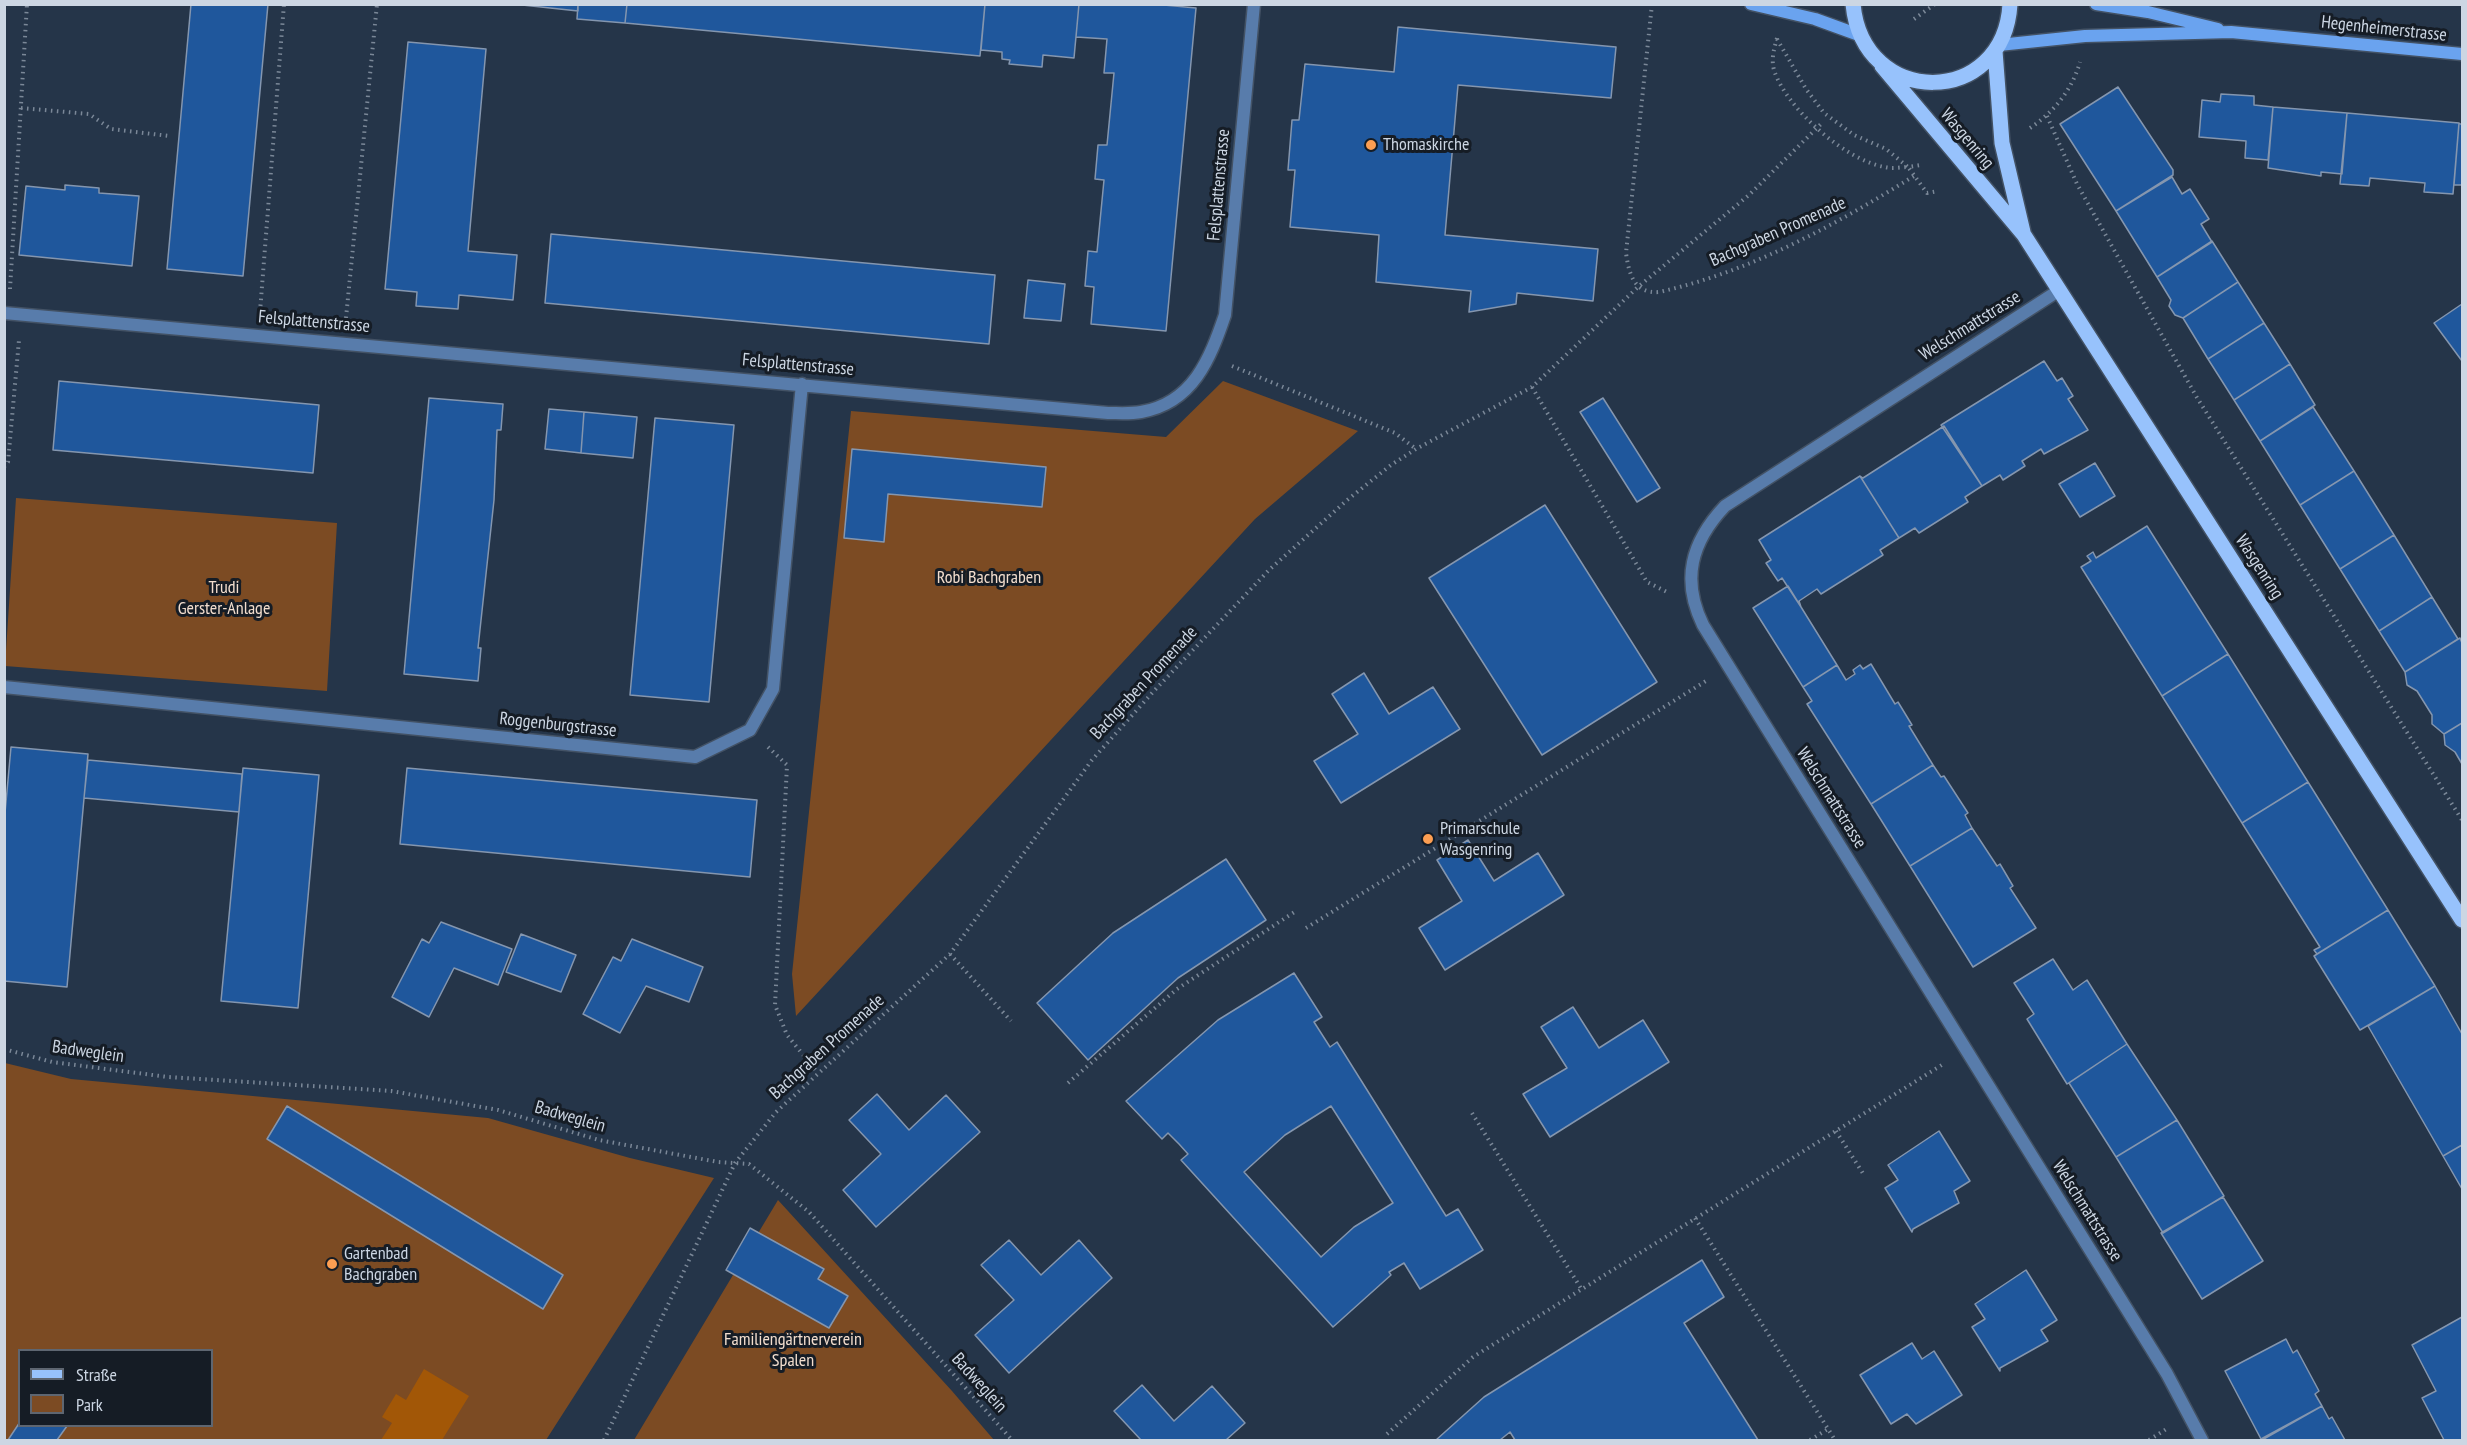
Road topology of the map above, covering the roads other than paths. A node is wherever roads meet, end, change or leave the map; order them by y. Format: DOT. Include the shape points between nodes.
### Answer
graph roads {
  1 [pos="1254,4"];
  2 [pos="1751,4"];
  3 [pos="1853,4"];
  4 [pos="2010,4"];
  5 [pos="2096,4"];
  6 [pos="2231,32"];
  7 [pos="1859,35"];
  8 [pos="1997,48"];
  9 [pos="2463,54"];
  10 [pos="1882,66"];
  11 [pos="2024,235"];
  12 [pos="2058,291"];
  13 [pos="11,314"];
  14 [pos="802,384"];
  15 [pos="4,687"];
  16 [pos="2463,920"];
  17 [pos="2202,1440"];
  1 -- 14 [label="street, Felsplattenstrasse" via="1225,315 1211,358 1194,382 1166,405 1140,412 1108,413"];
  2 -- 7 [label="street" via="1815,19"];
  3 -- 7 [label="main road"];
  4 -- 8 [label="main road" via="2008,27"];
  5 -- 6 [label="street, Hegenheimerstrasse"];
  6 -- 8 [label="street, Hegenheimerstrasse" via="2085,36"];
  6 -- 9 [label="street, Hegenheimerstrasse"];
  7 -- 10 [label="main road, Wasgenring"];
  8 -- 10 [label="main road" via="1983,65 1950,81 1914,81"];
  8 -- 11 [label="main road, Wasgenring" via="2002,143"];
  10 -- 11 [label="main road, Wasgenring"];
  11 -- 12 [label="main road, Wasgenring"];
  12 -- 16 [label="main road, Wasgenring"];
  12 -- 17 [label="street, Welschmattstrasse" via="1725,506 1710,523 1693,562 1690,582 1694,605 1729,667 2167,1374"];
  13 -- 14 [label="street, Felsplattenstrasse"];
  14 -- 15 [label="street, Roggenburgstrasse" via="773,689 750,730 695,757"];
}
